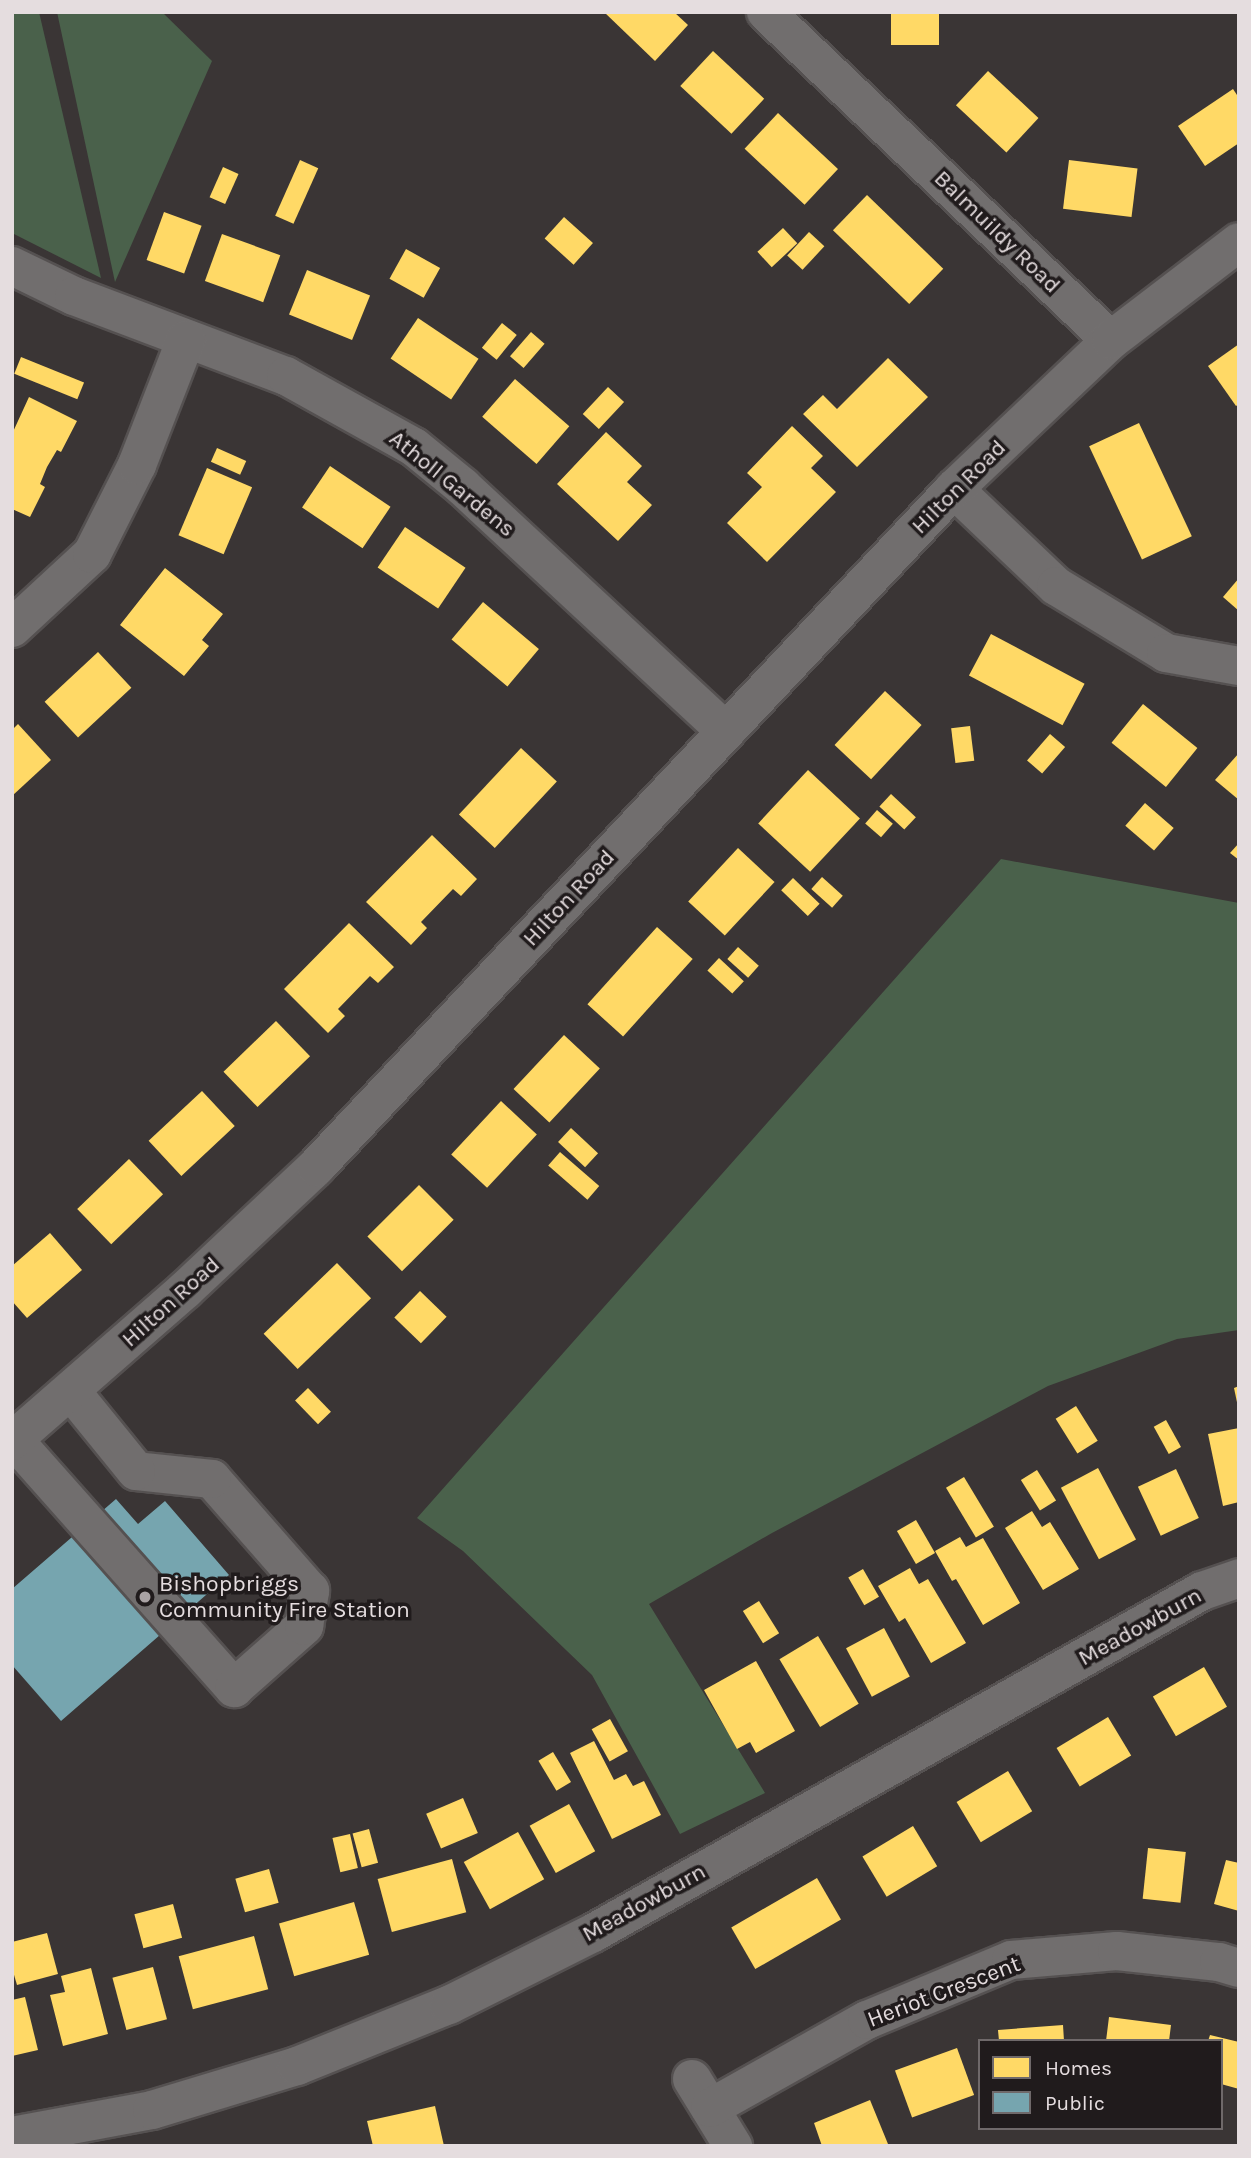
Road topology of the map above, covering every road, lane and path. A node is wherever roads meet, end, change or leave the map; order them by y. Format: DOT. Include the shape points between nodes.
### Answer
graph roads {
  1 [pos="766,12"];
  2 [pos="1239,242"];
  3 [pos="12,266"];
  4 [pos="186,339"];
  5 [pos="1111,340"];
  6 [pos="954,489"];
  7 [pos="12,628"];
  8 [pos="1239,666"];
  9 [pos="726,731"];
  10 [pos="71,1391"];
  11 [pos="13,1441"];
  12 [pos="1239,1578"];
  13 [pos="1239,1968"];
  14 [pos="12,2136"];
  15 [pos="733,2146"];
  1 -- 5 [label="street, Balmuildy Road"];
  2 -- 5 [label="street"];
  3 -- 4 [label="street, Atholl Gardens" via="74,296"];
  4 -- 7 [label="street" via="137,465 92,554"];
  4 -- 9 [label="street, Atholl Gardens" via="286,376 414,447"];
  5 -- 6 [label="street, Hilton Road"];
  6 -- 8 [label="street" via="1056,586 1166,653"];
  6 -- 9 [label="street, Hilton Road"];
  9 -- 10 [label="street, Hilton Road" via="316,1167"];
  10 -- 11 [label="street, Hilton Road"];
  10 -- 11 [label="street" via="136,1471 212,1479 310,1591 304,1626 234,1688"];
  12 -- 14 [label="street, Meadowburn" via="1202,1591 593,1933 449,2005 297,2066 152,2110"];
  13 -- 15 [label="street, Heriot Crescent" via="1117,1951 1012,1960 701,2093"];
}
